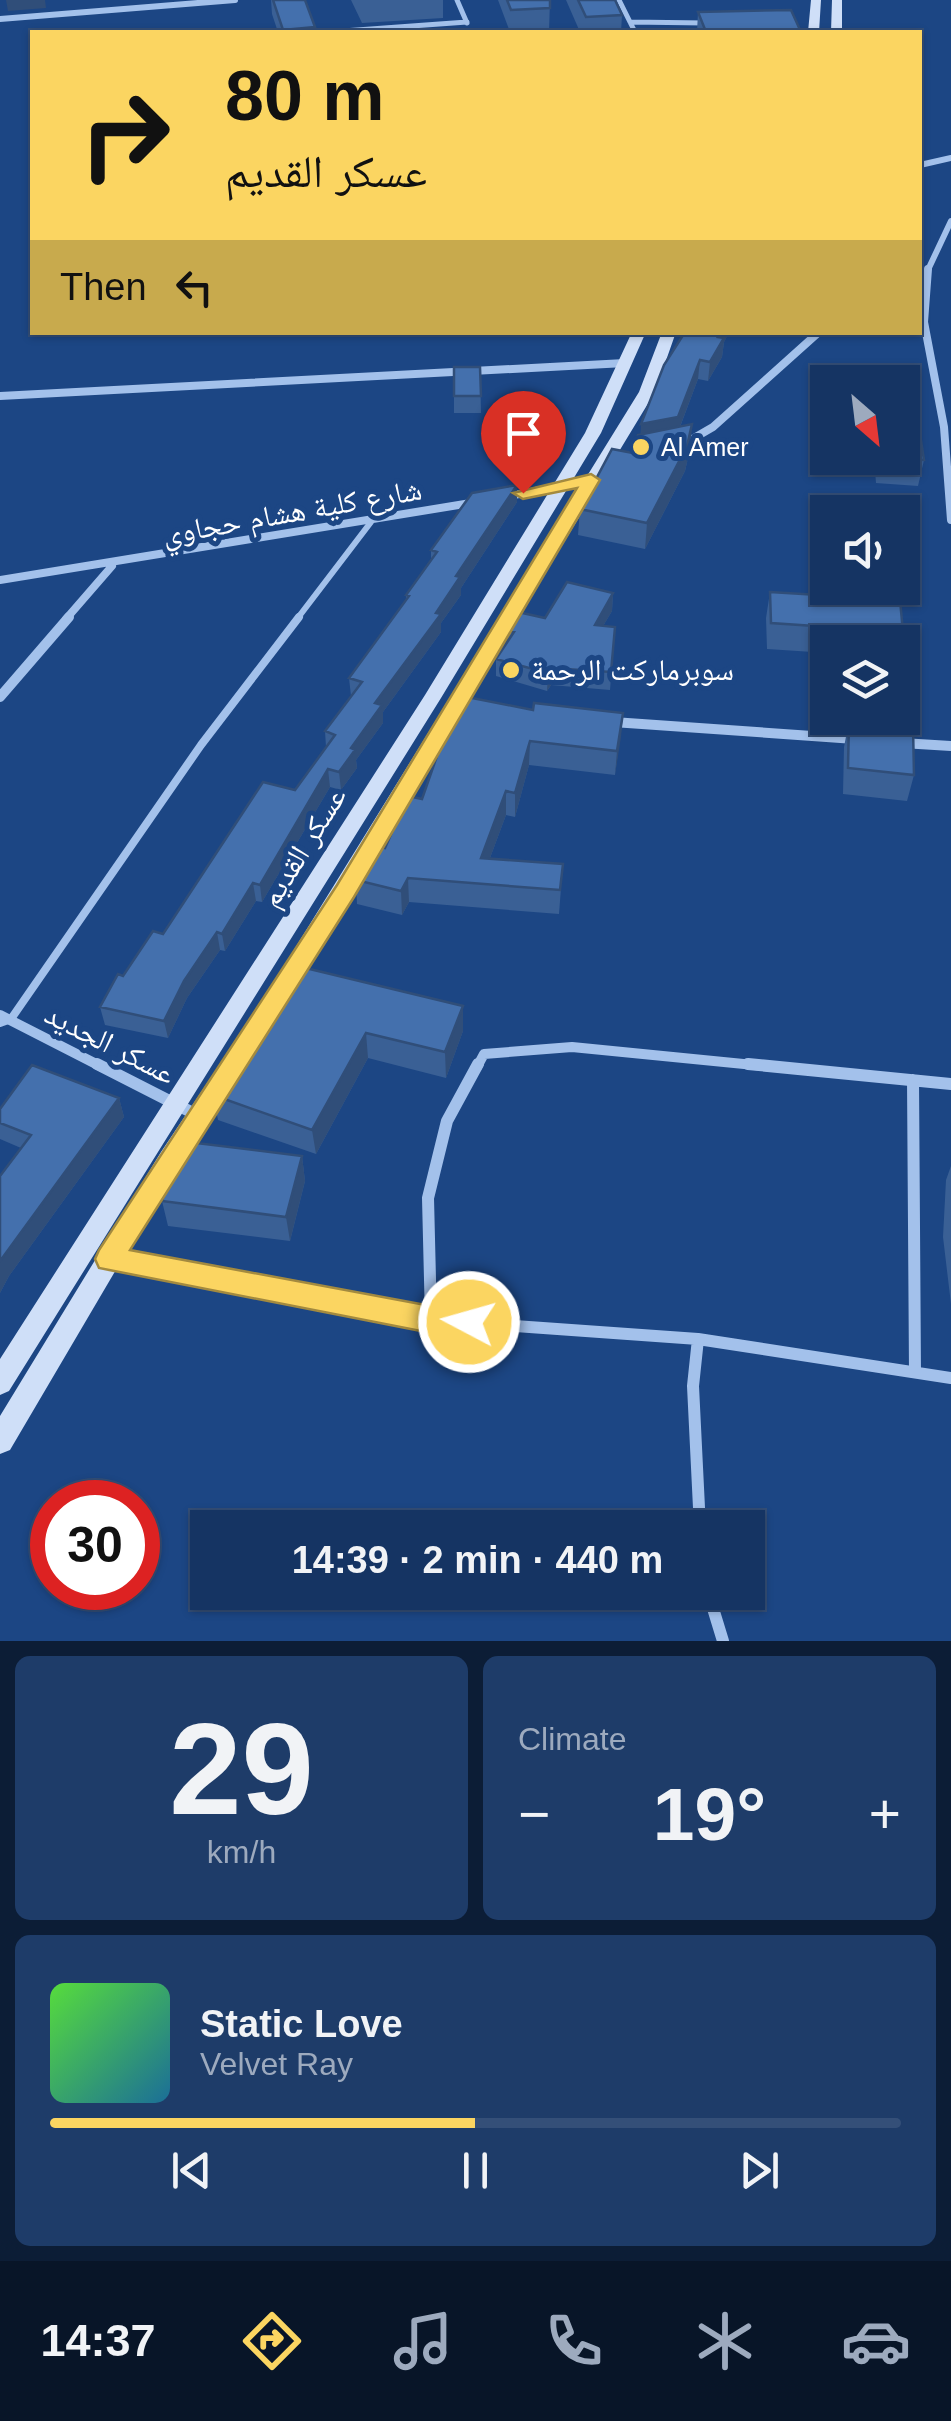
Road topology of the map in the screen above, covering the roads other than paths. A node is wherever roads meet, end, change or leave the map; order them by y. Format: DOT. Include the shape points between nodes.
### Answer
graph roads {
  1 [pos="235,0"];
  2 [pos="457,0"];
  3 [pos="619,0"];
  4 [pos="816,0"];
  5 [pos="837,0"];
  6 [pos="0,19"];
  7 [pos="630,22"];
  8 [pos="722,23"];
  9 [pos="796,23"];
  10 [pos="815,28"];
  11 [pos="361,30"];
  12 [pos="634,30"];
  13 [pos="838,30"];
  14 [pos="951,158"];
  15 [pos="922,165"];
  16 [pos="951,221"];
  17 [pos="922,277"];
  18 [pos="922,328"];
  19 [pos="638,335"];
  20 [pos="669,335"];
  21 [pos="816,335"];
  22 [pos="625,362"];
  23 [pos="0,396"];
  24 [pos="668,448"];
  25 [pos="612,459"];
  26 [pos="574,464"];
  27 [pos="591,480"];
  28 [pos="560,486"];
  29 [pos="951,520"];
  30 [pos="371,522"];
  31 [pos="113,566"];
  32 [pos="0,580"];
  33 [pos="0,697"];
  34 [pos="432,698"];
  35 [pos="461,712"];
  36 [pos="605,722"];
  37 [pos="874,740"];
  38 [pos="893,742"];
  39 [pos="951,746"];
  40 [pos="4,1019"];
  41 [pos="912,1080"];
  42 [pos="951,1084"];
  43 [pos="176,1105"];
  44 [pos="198,1116"];
  45 [pos="109,1259"];
  46 [pos="431,1320"];
  47 [pos="698,1339"];
  48 [pos="914,1372"];
  49 [pos="951,1378"];
  50 [pos="0,1382"];
  51 [pos="0,1441"];
  52 [pos="701,1510"];
  53 [pos="714,1610"];
  54 [pos="723,1641"];
  1 -- 6 [label="street"];
  2 -- 11 [label="lane" via="467,24"];
  3 -- 7 [label="lane"];
  4 -- 10 [label="street"];
  5 -- 13 [label="street"];
  7 -- 8 [label="lane"];
  7 -- 12 [label="lane"];
  9 -- 10 [label="lane"];
  14 -- 15 [label="street"];
  16 -- 17 [label="street"];
  18 -- 29 [label="street" via="938,386"];
  19 -- 22 [label="street, عسكر القديم"];
  20 -- 25 [label="street, عسكر القديم"];
  21 -- 24 [label="street" via="713,428 694,442"];
  22 -- 23 [label="street"];
  22 -- 26 [label="street, عسكر القديم"];
  25 -- 26 [label="street"];
  25 -- 27 [label="street, عسكر القديم"];
  26 -- 28 [label="street, عسكر القديم"];
  27 -- 28 [label="street, شارع كلية هشام حجاوي"];
  27 -- 35 [label="street, عسكر القديم"];
  28 -- 30 [label="street, شارع كلية هشام حجاوي"];
  28 -- 34 [label="street, عسكر القديم"];
  30 -- 31 [label="street, شارع كلية هشام حجاوي"];
  30 -- 40 [label="lane"];
  31 -- 32 [label="street, شارع كلية هشام حجاوي"];
  31 -- 33 [label="street"];
  34 -- 35 [label="street"];
  34 -- 43 [label="street, عسكر القديم"];
  35 -- 44 [label="street, عسكر القديم"];
  36 -- 37 [label="street"];
  38 -- 39 [label="street"];
  40 -- 43 [label="street, عسكر الجديد"];
  41 -- 42 [label="street"];
  41 -- 46 [label="street" via="572,1047 484,1054 447,1121 428,1198"];
  41 -- 48 [label="street"];
  43 -- 44 [label="street, عسكر الجديد"];
  43 -- 50 [label="street, عسكر القديم"];
  44 -- 45 [label="street, عسكر القديم"];
  45 -- 46 [label="street"];
  45 -- 51 [label="street, عسكر القديم"];
  46 -- 47 [label="street"];
  47 -- 48 [label="street"];
  47 -- 52 [label="street" via="690,1380"];
  48 -- 49 [label="street"];
  53 -- 54 [label="street"];
}
